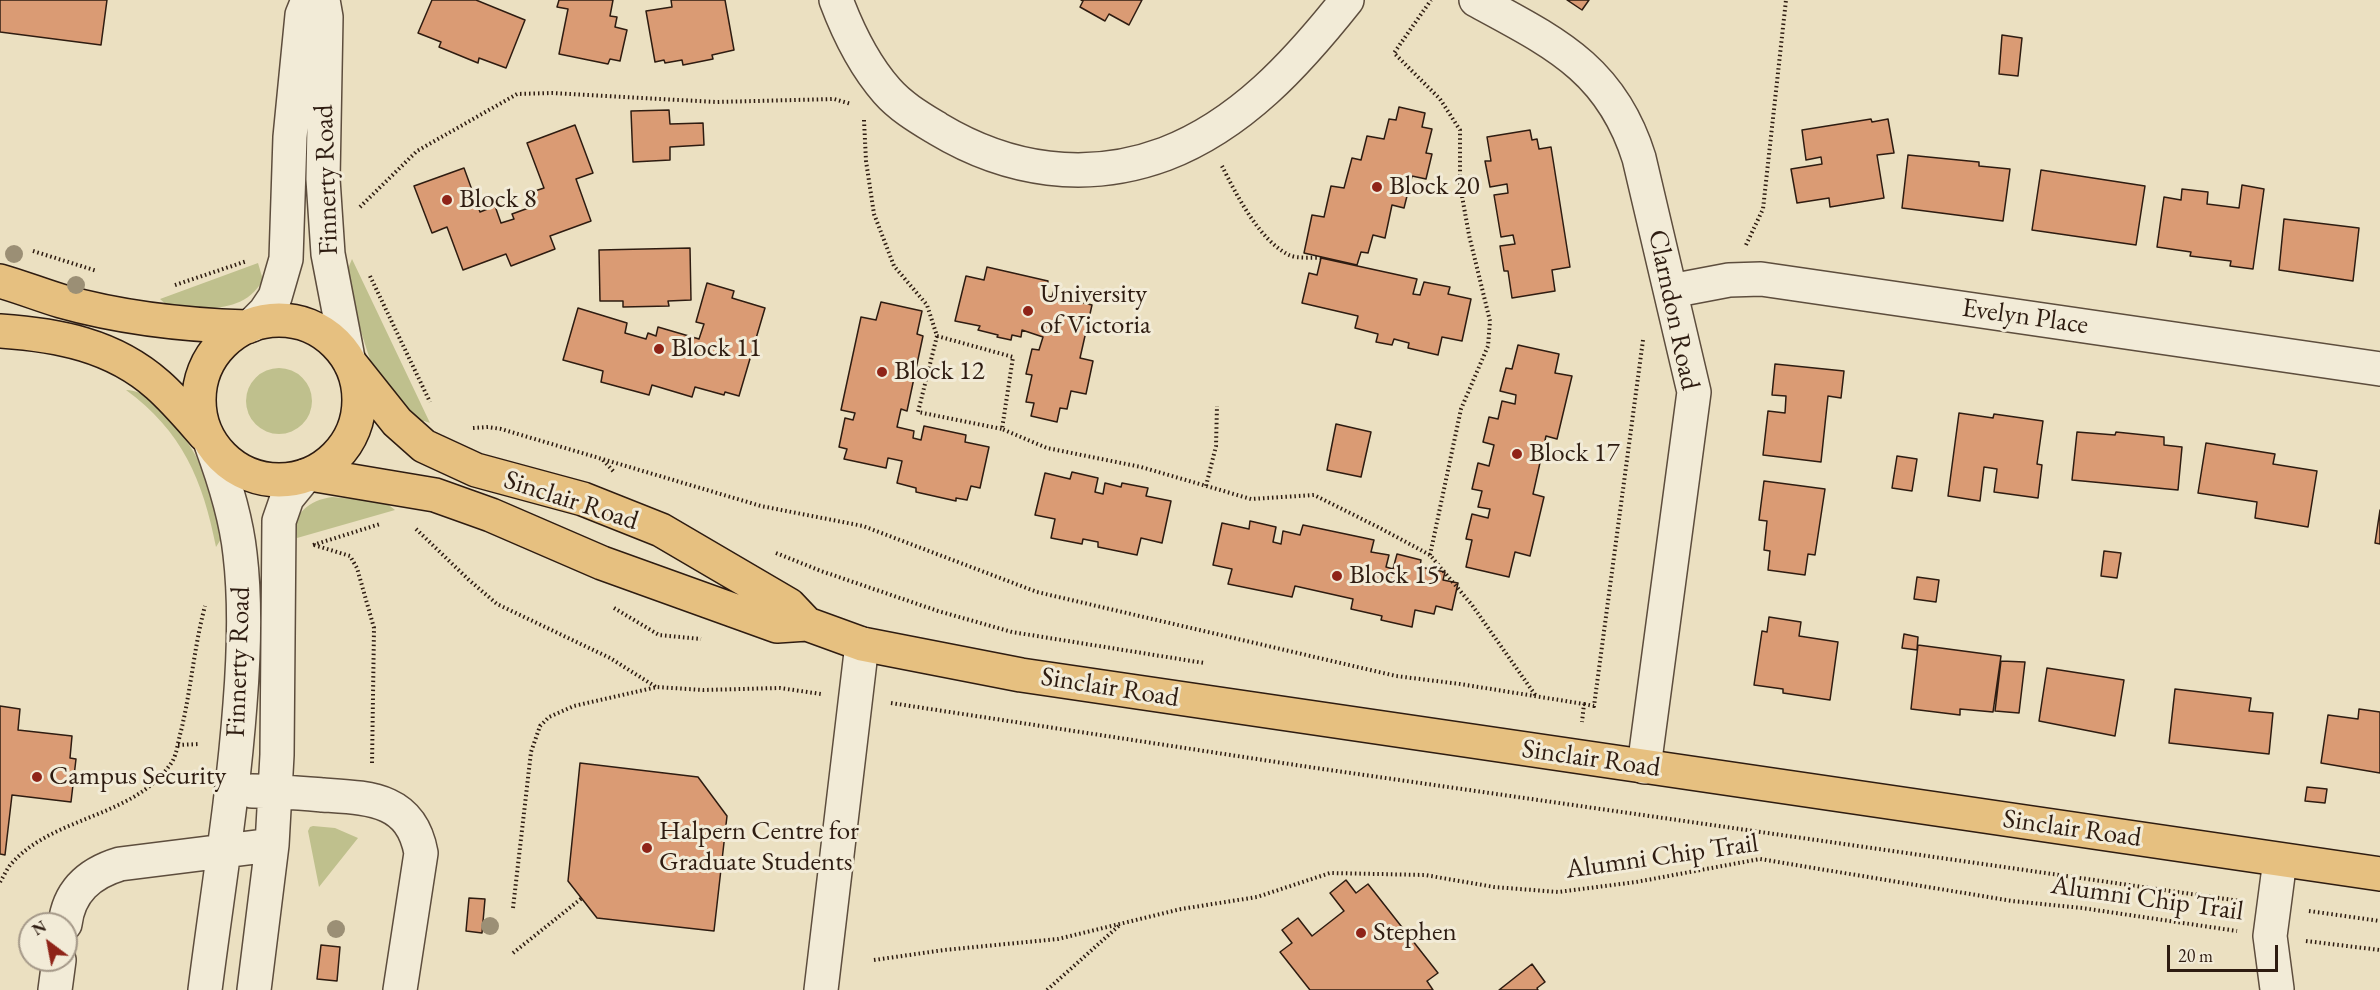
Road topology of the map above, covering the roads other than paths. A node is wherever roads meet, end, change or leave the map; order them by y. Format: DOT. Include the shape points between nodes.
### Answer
graph roads {
  1 [pos="308,0"];
  2 [pos="323,0"];
  3 [pos="836,0"];
  4 [pos="1347,0"];
  5 [pos="1476,0"];
  6 [pos="0,281"];
  7 [pos="1671,291"];
  8 [pos="249,326"];
  9 [pos="0,331"];
  10 [pos="349,361"];
  11 [pos="2380,369"];
  12 [pos="210,441"];
  13 [pos="308,475"];
  14 [pos="807,624"];
  15 [pos="862,644"];
  16 [pos="1644,767"];
  17 [pos="232,790"];
  18 [pos="275,791"];
  19 [pos="272,845"];
  20 [pos="224,850"];
  21 [pos="2280,860"];
  22 [pos="2380,874"];
  23 [pos="67,912"];
  24 [pos="57,972"];
  25 [pos="2277,989"];
  26 [pos="55,990"];
  27 [pos="205,990"];
  28 [pos="254,990"];
  29 [pos="400,990"];
  30 [pos="821,990"];
  1 -- 8 [label="street, Finnerty Road" via="302,15 290,136 286,259 275,297"];
  2 -- 10 [label="street, Finnerty Road" via="326,17 322,141 328,254"];
  3 -- 4 [label="street" via="861,54 900,104 962,143 1003,160 1042,168 1083,170 1126,166 1165,154 1244,108 1306,51"];
  5 -- 7 [label="street, Clarndon Road" via="1550,41 1590,72 1606,90 1631,134"];
  6 -- 8 [label="main road" via="62,301 149,319"];
  7 -- 11 [label="street, Evelyn Place" via="1729,280 1761,279"];
  7 -- 16 [label="street, Clarndon Road" via="1694,392"];
  8 -- 10 [label="main road" via="273,320 306,325 325,334"];
  8 -- 12 [label="main road" via="220,346 203,374 198,407"];
  9 -- 12 [label="main road" via="69,339 132,364 159,385"];
  10 -- 13 [label="main road" via="359,395 355,427 338,456"];
  10 -- 14 [label="main road, Sinclair Road" via="398,422 424,446 476,470 583,500 661,530 789,605"];
  12 -- 13 [label="main road" via="225,460 252,476 284,481"];
  12 -- 17 [label="street, Finnerty Road" via="236,525 244,611"];
  13 -- 14 [label="main road, Sinclair Road" via="435,495 602,563 777,626"];
  13 -- 18 [label="street, Finnerty Road" via="287,498 279,521"];
  14 -- 15 [label="main road, Sinclair Road"];
  15 -- 16 [label="main road, Sinclair Road" via="1032,676"];
  15 -- 30 [label="street"];
  16 -- 21 [label="main road, Sinclair Road"];
  17 -- 18 [label="street"];
  17 -- 20 [label="street, Finnerty Road"];
  18 -- 19 [label="street, Finnerty Road"];
  18 -- 29 [label="street" via="369,798 406,819 418,840 420,853"];
  19 -- 20 [label="street"];
  19 -- 28 [label="street, Finnerty Road"];
  20 -- 23 [label="street" via="120,864 102,870 75,893"];
  20 -- 27 [label="street, Finnerty Road"];
  21 -- 22 [label="main road, Sinclair Road"];
  21 -- 25 [label="street" via="2271,921"];
  24 -- 26 [label="street"];
}
